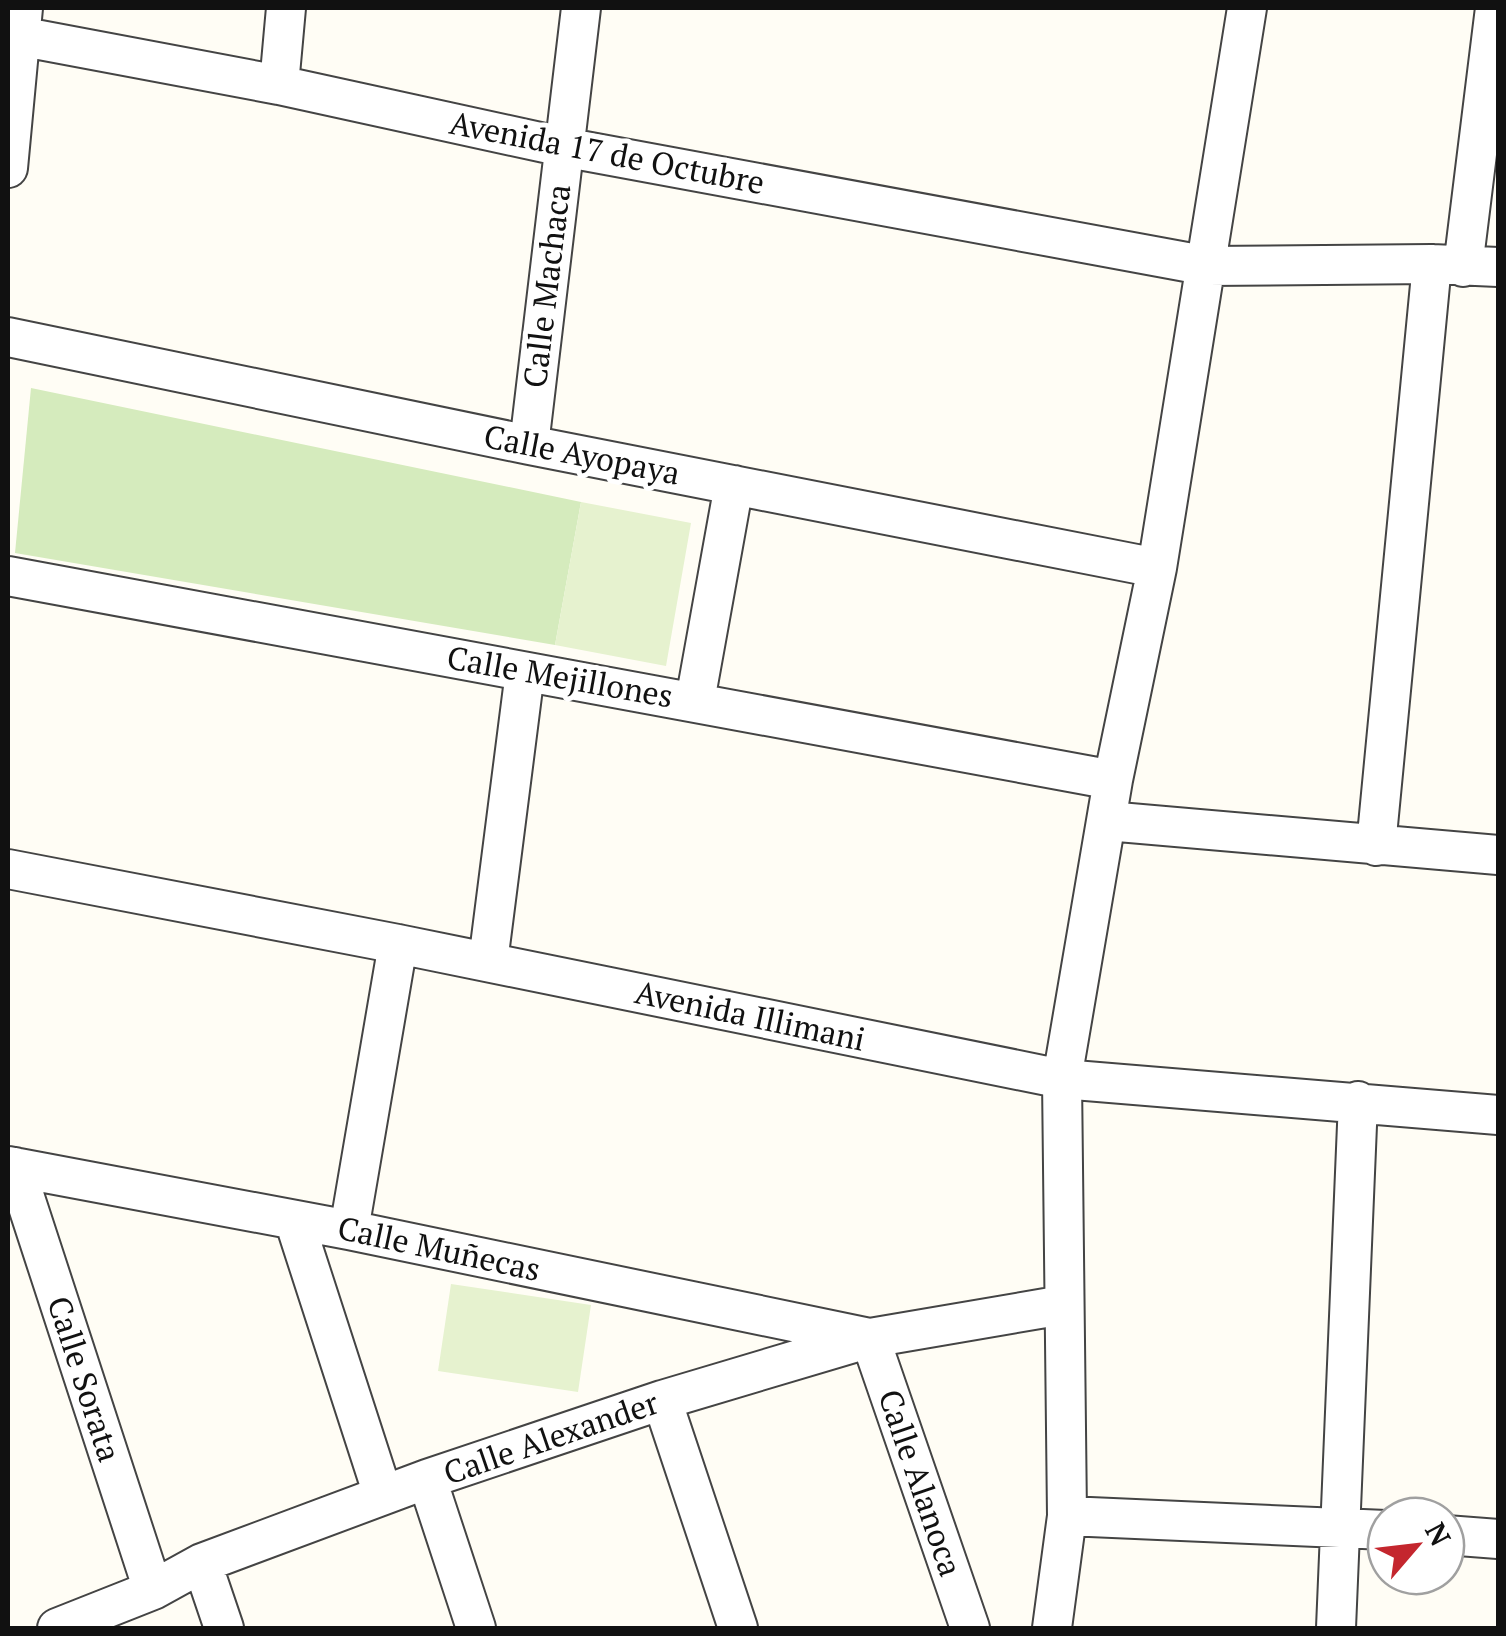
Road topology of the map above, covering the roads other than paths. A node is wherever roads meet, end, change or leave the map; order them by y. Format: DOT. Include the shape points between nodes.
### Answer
graph roads {
  1 [pos="286,8"];
  2 [pos="581,8"];
  3 [pos="1248,8"];
  4 [pos="1494,8"];
  5 [pos="17,26"];
  6 [pos="279,84"];
  7 [pos="564,147"];
  8 [pos="8,168"];
  9 [pos="1208,266"];
  10 [pos="1465,266"];
  11 [pos="8,338"];
  12 [pos="529,445"];
  13 [pos="734,485"];
  14 [pos="1158,568"];
  15 [pos="8,576"];
  16 [pos="524,672"];
  17 [pos="696,701"];
  18 [pos="1113,780"];
  19 [pos="1107,821"];
  20 [pos="1376,846"];
  21 [pos="1498,855"];
  22 [pos="8,869"];
  23 [pos="398,944"];
  24 [pos="488,962"];
  25 [pos="1062,1080"];
  26 [pos="1358,1102"];
  27 [pos="1498,1116"];
  28 [pos="11,1167"];
  29 [pos="294,1220"];
  30 [pos="349,1230"];
  31 [pos="1063,1305"];
  32 [pos="870,1338"];
  33 [pos="662,1400"];
  34 [pos="427,1479"];
  35 [pos="383,1495"];
  36 [pos="1067,1516"];
  37 [pos="1339,1526"];
  38 [pos="1366,1528"];
  39 [pos="1466,1537"];
  40 [pos="1498,1540"];
  41 [pos="202,1562"];
  42 [pos="152,1590"];
  43 [pos="56,1628"];
  44 [pos="224,1628"];
  45 [pos="476,1628"];
  46 [pos="738,1628"];
  47 [pos="970,1628"];
  48 [pos="1052,1628"];
  49 [pos="1336,1628"];
  1 -- 6 [label="street"];
  2 -- 7 [label="street, Calle Machaca"];
  3 -- 9 [label="street"];
  4 -- 10 [label="street"];
  5 -- 6 [label="street, Avenida 17 de Octubre"];
  5 -- 8 [label="street"];
  6 -- 7 [label="street, Avenida 17 de Octubre"];
  7 -- 9 [label="street, Avenida 17 de Octubre"];
  7 -- 12 [label="street, Calle Machaca"];
  9 -- 10 [label="street, Avenida 17 de Octubre"];
  9 -- 14 [label="street"];
  10 -- 20 [label="street"];
  11 -- 12 [label="street, Calle Ayopaya"];
  12 -- 13 [label="street, Calle Ayopaya"];
  13 -- 14 [label="street, Calle Ayopaya"];
  13 -- 17 [label="street"];
  14 -- 18 [label="street"];
  15 -- 16 [label="street, Calle Mejillones"];
  16 -- 17 [label="street, Calle Mejillones"];
  16 -- 24 [label="street"];
  17 -- 18 [label="street, Calle Mejillones"];
  18 -- 19 [label="street"];
  19 -- 20 [label="street"];
  19 -- 25 [label="street"];
  20 -- 21 [label="street"];
  22 -- 23 [label="street, Avenida Illimani"];
  23 -- 24 [label="street, Avenida Illimani"];
  23 -- 30 [label="street"];
  24 -- 25 [label="street, Avenida Illimani"];
  25 -- 26 [label="street, Avenida Illimani"];
  25 -- 31 [label="street"];
  26 -- 27 [label="street, Avenida Illimani"];
  26 -- 37 [label="street"];
  28 -- 29 [label="street, Calle Muñecas"];
  28 -- 42 [label="street, Calle Sorata"];
  29 -- 30 [label="street, Calle Muñecas"];
  29 -- 35 [label="street"];
  30 -- 32 [label="street, Calle Muñecas"];
  31 -- 32 [label="street, Calle Alexander"];
  31 -- 36 [label="street"];
  32 -- 33 [label="street, Calle Alexander"];
  32 -- 47 [label="street, Calle Alanoca"];
  33 -- 34 [label="street, Calle Alexander"];
  33 -- 46 [label="street"];
  34 -- 35 [label="street, Calle Alexander"];
  34 -- 45 [label="street"];
  35 -- 41 [label="street, Calle Alexander"];
  36 -- 37 [label="street"];
  36 -- 48 [label="street"];
  37 -- 38 [label="street"];
  37 -- 49 [label="street"];
  39 -- 40 [label="street"];
  41 -- 42 [label="street, Calle Alexander"];
  41 -- 44 [label="street"];
  42 -- 43 [label="street, Calle Alexander"];
}
